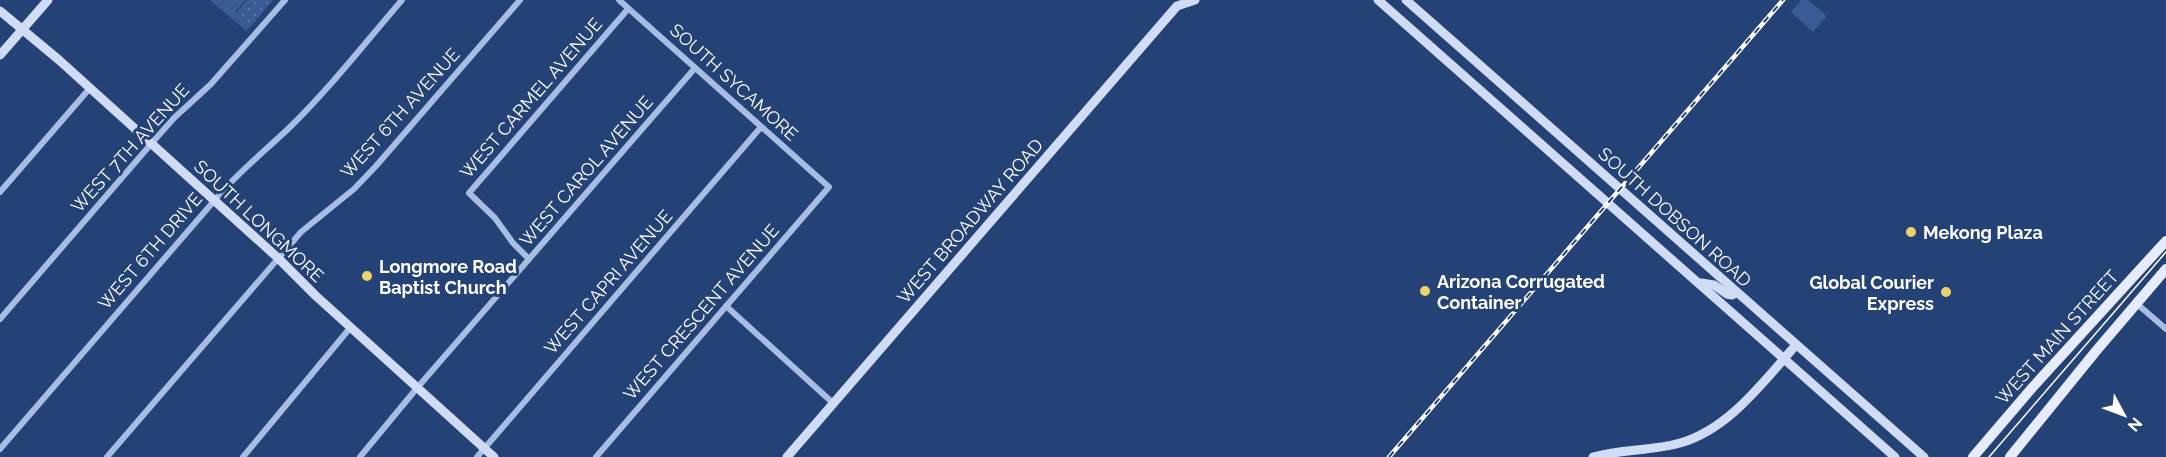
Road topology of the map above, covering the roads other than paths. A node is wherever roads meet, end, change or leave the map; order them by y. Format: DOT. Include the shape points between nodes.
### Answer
graph roads {
  1 [pos="48,0"];
  2 [pos="285,0"];
  3 [pos="402,0"];
  4 [pos="519,0"];
  5 [pos="619,0"];
  6 [pos="1195,0"];
  7 [pos="1378,0"];
  8 [pos="1406,0"];
  9 [pos="1178,3"];
  10 [pos="628,9"];
  11 [pos="0,10"];
  12 [pos="23,29"];
  13 [pos="0,56"];
  14 [pos="695,68"];
  15 [pos="90,88"];
  16 [pos="761,127"];
  17 [pos="151,144"];
  18 [pos="829,187"];
  19 [pos="0,192"];
  20 [pos="214,201"];
  21 [pos="2166,241"];
  22 [pos="278,258"];
  23 [pos="529,259"];
  24 [pos="2166,269"];
  25 [pos="1701,283"];
  26 [pos="1736,293"];
  27 [pos="2136,303"];
  28 [pos="726,306"];
  29 [pos="0,319"];
  30 [pos="350,328"];
  31 [pos="2166,329"];
  32 [pos="1796,345"];
  33 [pos="1785,358"];
  34 [pos="417,388"];
  35 [pos="833,403"];
  36 [pos="0,448"];
  37 [pos="484,448"];
  38 [pos="107,457"];
  39 [pos="243,457"];
  40 [pos="360,457"];
  41 [pos="477,457"];
  42 [pos="494,457"];
  43 [pos="596,457"];
  44 [pos="787,457"];
  45 [pos="1593,457"];
  46 [pos="1895,457"];
  47 [pos="1924,457"];
  48 [pos="1973,457"];
  49 [pos="2010,457"];
  1 -- 12 [label="main road"];
  2 -- 17 [label="street, WEST 7TH AVENUE" via="217,78"];
  3 -- 20 [label="street, WEST 6TH DRIVE" via="314,102 242,169"];
  4 -- 22 [label="street, WEST 6TH AVENUE" via="376,166 301,232"];
  5 -- 10 [label="street, SOUTH SYCAMORE"];
  6 -- 9 [label="main road, WEST BROADWAY ROAD"];
  7 -- 25 [label="main road, SOUTH DOBSON ROAD"];
  8 -- 26 [label="main road, SOUTH DOBSON ROAD"];
  9 -- 35 [label="main road, WEST BROADWAY ROAD"];
  10 -- 14 [label="street, SOUTH SYCAMORE"];
  10 -- 23 [label="street, WEST CARMEL AVENUE" via="469,193"];
  11 -- 12 [label="main road, SOUTH LONGMORE"];
  12 -- 13 [label="main road"];
  12 -- 15 [label="main road, SOUTH LONGMORE"];
  14 -- 16 [label="street, SOUTH SYCAMORE"];
  14 -- 23 [label="street, WEST CAROL AVENUE"];
  15 -- 17 [label="main road, SOUTH LONGMORE"];
  15 -- 19 [label="street"];
  16 -- 18 [label="street, SOUTH SYCAMORE"];
  16 -- 37 [label="street, WEST CAPRI AVENUE"];
  17 -- 20 [label="main road, SOUTH LONGMORE"];
  17 -- 29 [label="street, WEST 7TH AVENUE"];
  18 -- 28 [label="street, WEST CRESCENT AVENUE"];
  20 -- 22 [label="main road, SOUTH LONGMORE"];
  20 -- 36 [label="street, WEST 6TH DRIVE"];
  21 -- 48 [label="main road, WEST MAIN STREET"];
  22 -- 30 [label="main road, SOUTH LONGMORE"];
  22 -- 38 [label="street, WEST 6TH AVENUE"];
  23 -- 34 [label="street, WEST CAROL AVENUE"];
  24 -- 27 [label="main road, WEST MAIN STREET"];
  25 -- 26 [label="main road" via="1714,285 1732,296"];
  25 -- 33 [label="main road, SOUTH DOBSON ROAD"];
  26 -- 32 [label="main road, SOUTH DOBSON ROAD"];
  27 -- 31 [label="street"];
  27 -- 49 [label="main road, WEST MAIN STREET"];
  28 -- 35 [label="street"];
  28 -- 43 [label="street, WEST CRESCENT AVENUE"];
  30 -- 34 [label="main road, SOUTH LONGMORE"];
  30 -- 39 [label="street"];
  32 -- 33 [label="main road"];
  32 -- 47 [label="main road, SOUTH DOBSON ROAD"];
  33 -- 45 [label="main road" via="1741,407 1687,440"];
  33 -- 46 [label="main road, SOUTH DOBSON ROAD"];
  34 -- 37 [label="main road, SOUTH LONGMORE"];
  34 -- 40 [label="street, WEST CAROL AVENUE"];
  35 -- 44 [label="main road, WEST BROADWAY ROAD"];
  37 -- 41 [label="street, WEST CAPRI AVENUE"];
  37 -- 42 [label="main road, SOUTH LONGMORE"];
}
